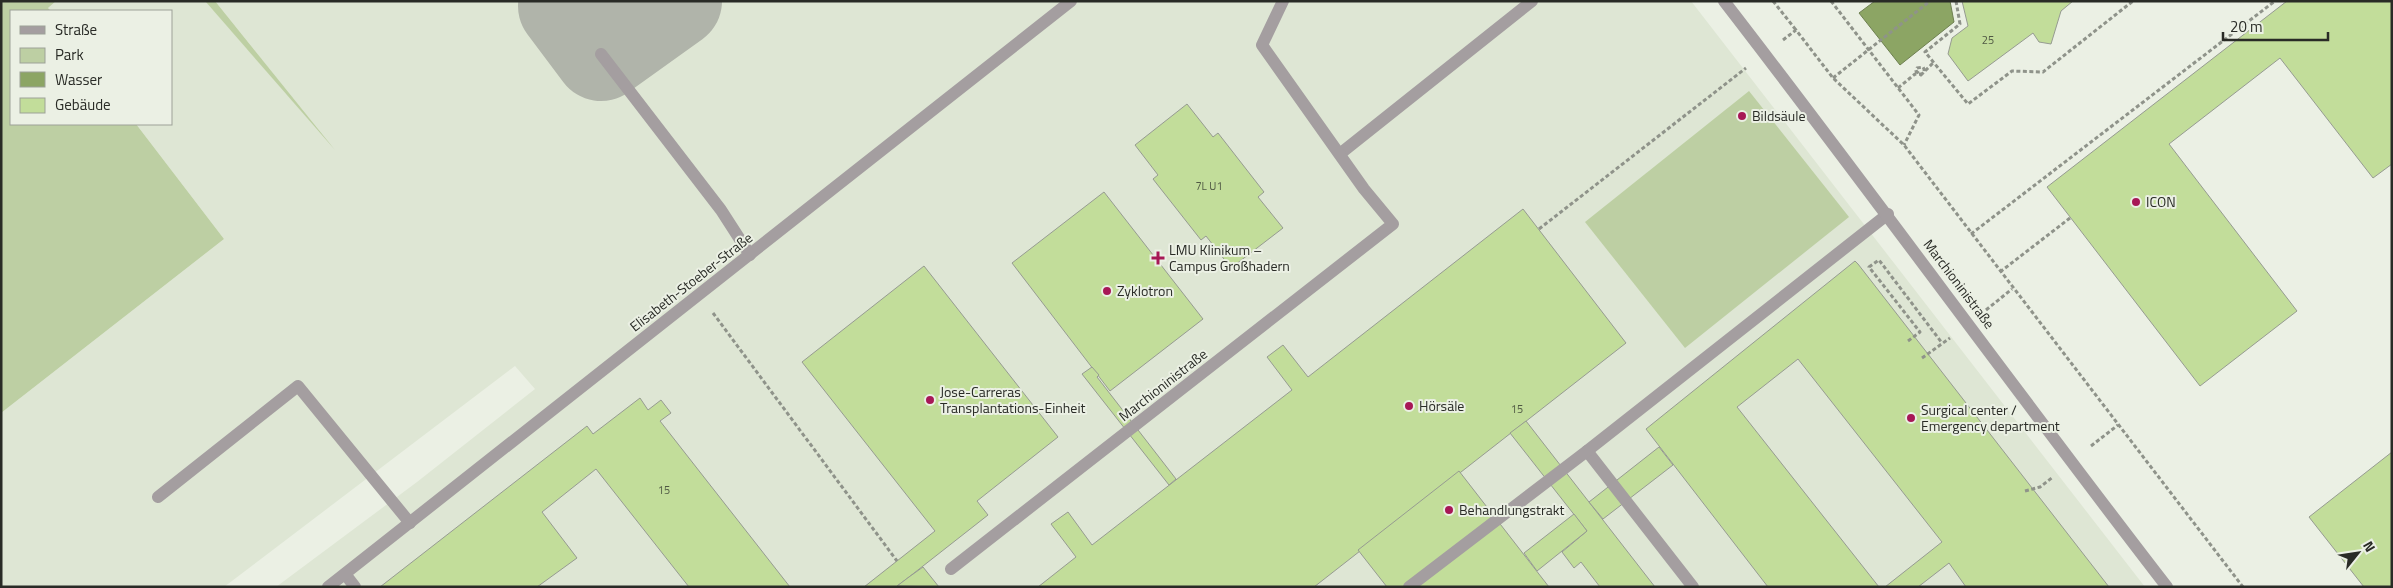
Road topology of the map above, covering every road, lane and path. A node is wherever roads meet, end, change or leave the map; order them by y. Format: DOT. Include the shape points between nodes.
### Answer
graph roads {
  1 [pos="1071,1"];
  2 [pos="1283,1"];
  3 [pos="1532,1"];
  4 [pos="1724,1"];
  5 [pos="1773,1"];
  6 [pos="1831,1"];
  7 [pos="1930,1"];
  8 [pos="1956,1"];
  9 [pos="2133,1"];
  10 [pos="2275,1"];
  11 [pos="1796,30"];
  12 [pos="1869,50"];
  13 [pos="601,54"];
  14 [pos="1764,54"];
  15 [pos="1934,62"];
  16 [pos="1833,78"];
  17 [pos="1898,88"];
  18 [pos="1904,145"];
  19 [pos="1341,153"];
  20 [pos="1888,214"];
  21 [pos="2070,218"];
  22 [pos="1539,230"];
  23 [pos="1971,234"];
  24 [pos="750,255"];
  25 [pos="2000,272"];
  26 [pos="700,294"];
  27 [pos="1908,340"];
  28 [pos="1922,358"];
  29 [pos="1587,451"];
  30 [pos="2055,475"];
  31 [pos="2025,491"];
  32 [pos="158,497"];
  33 [pos="410,523"];
  34 [pos="897,561"];
  35 [pos="952,569"];
  36 [pos="345,574"];
  37 [pos="328,587"];
  38 [pos="355,587"];
  39 [pos="1409,587"];
  40 [pos="1693,587"];
  41 [pos="2167,587"];
  42 [pos="2243,587"];
  1 -- 24 [label="street, Elisabeth-Stoeber-Straße"];
  2 -- 19 [label="street" via="1262,45"];
  3 -- 19 [label="street"];
  4 -- 14 [label="street, Marchioninistraße"];
  5 -- 11 [label="path"];
  6 -- 12 [label="path"];
  7 -- 12 [label="path"];
  8 -- 15 [label="path" via="1960,24 1925,52"];
  9 -- 15 [label="path" via="2043,72 2012,71 1968,104"];
  10 -- 23 [label="path"];
  11 -- 14 [label="path"];
  11 -- 16 [label="path"];
  12 -- 16 [label="path"];
  12 -- 17 [label="path"];
  13 -- 24 [label="street" via="721,210"];
  14 -- 20 [label="street, Marchioninistraße"];
  14 -- 22 [label="path"];
  15 -- 17 [label="path" via="1921,75 1915,74"];
  16 -- 18 [label="path"];
  17 -- 18 [label="path" via="1919,115"];
  18 -- 23 [label="path"];
  19 -- 35 [label="street, Marchioninistraße" via="1364,189 1393,224"];
  20 -- 29 [label="street"];
  20 -- 41 [label="street, Marchioninistraße"];
  21 -- 25 [label="path"];
  23 -- 25 [label="path"];
  24 -- 26 [label="street, Elisabeth-Stoeber-Straße"];
  25 -- 42 [label="path"];
  26 -- 33 [label="street, Elisabeth-Stoeber-Straße"];
  26 -- 34 [label="path"];
  27 -- 28 [label="path" via="1920,332 1869,267 1879,260 1942,343"];
  29 -- 39 [label="street"];
  29 -- 40 [label="street"];
  30 -- 31 [label="path" via="2040,487"];
  32 -- 33 [label="street" via="298,386"];
  33 -- 36 [label="street, Elisabeth-Stoeber-Straße"];
  36 -- 37 [label="street, Elisabeth-Stoeber-Straße"];
  36 -- 38 [label="street"];
}
